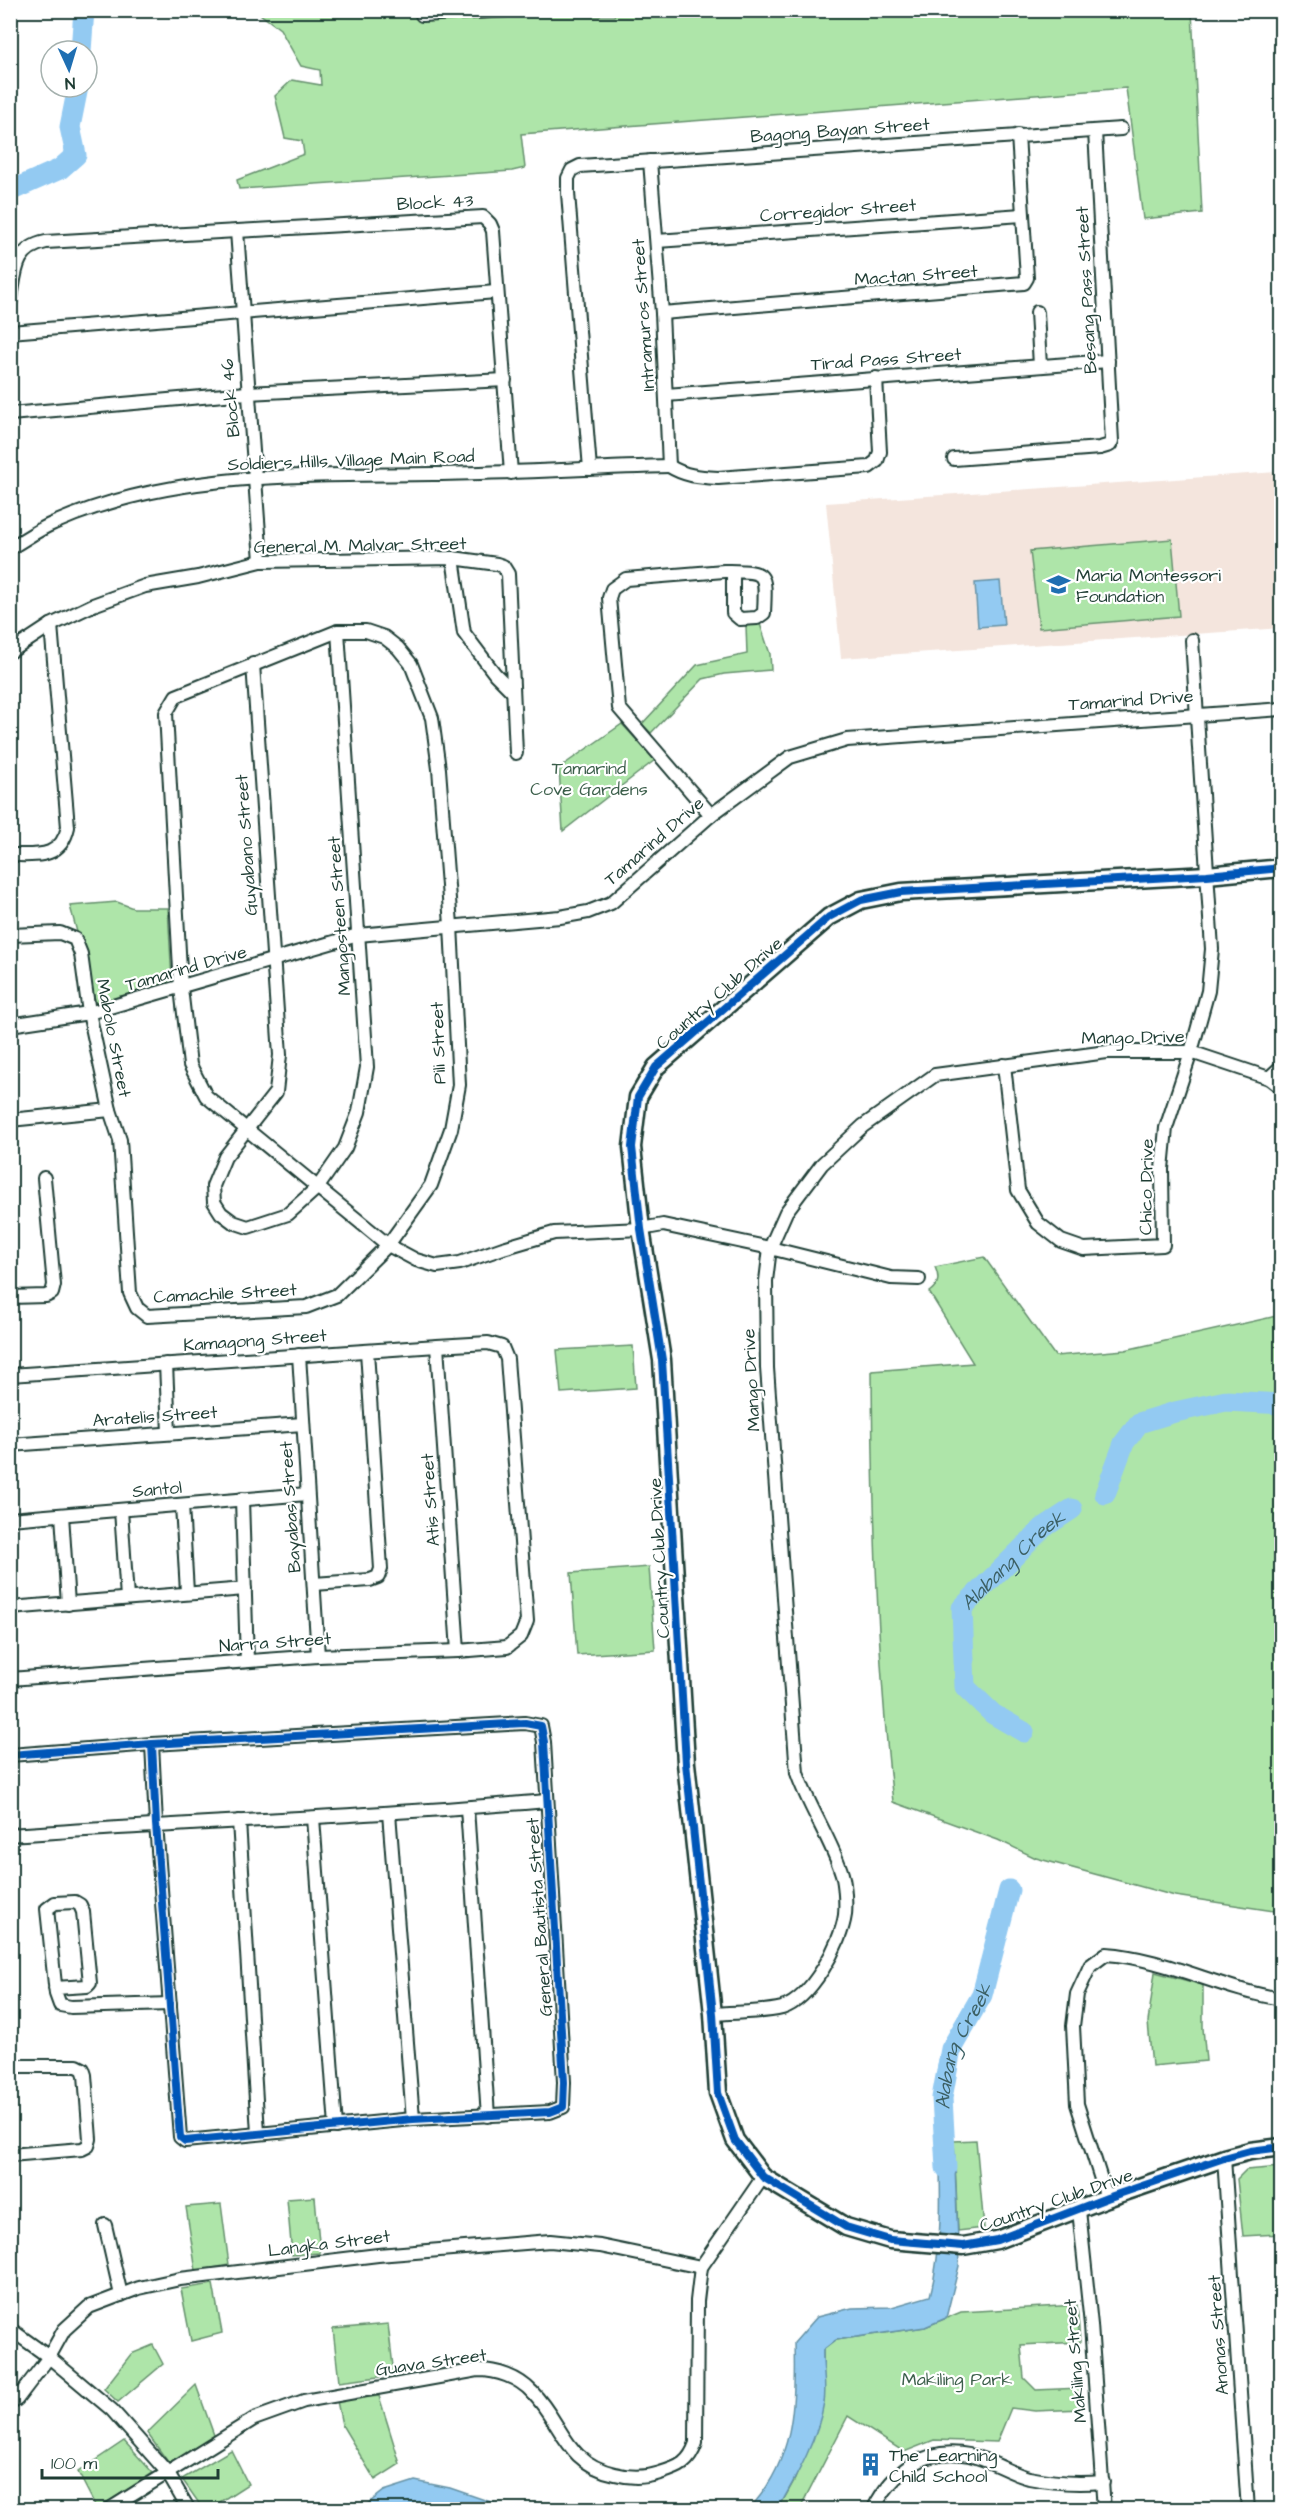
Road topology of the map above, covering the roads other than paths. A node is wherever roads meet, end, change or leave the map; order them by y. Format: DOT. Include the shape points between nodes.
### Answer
graph roads {
  1 [pos="421,10"];
  2 [pos="508,10"];
  3 [pos="1121,129"];
  4 [pos="1095,131"];
  5 [pos="1018,135"];
  6 [pos="650,161"];
  7 [pos="1022,215"];
  8 [pos="237,231"];
  9 [pos="657,241"];
  10 [pos="496,292"];
  11 [pos="10,304"];
  12 [pos="1037,312"];
  13 [pos="662,313"];
  14 [pos="241,314"];
  15 [pos="10,332"];
  16 [pos="1108,361"];
  17 [pos="1040,366"];
  18 [pos="876,378"];
  19 [pos="504,380"];
  20 [pos="247,393"];
  21 [pos="666,395"];
  22 [pos="10,414"];
  23 [pos="954,459"];
  24 [pos="669,466"];
  25 [pos="590,469"];
  26 [pos="511,473"];
  27 [pos="256,477"];
  28 [pos="12,544"];
  29 [pos="453,558"];
  30 [pos="261,561"];
  31 [pos="733,572"];
  32 [pos="51,626"];
  33 [pos="338,631"];
  34 [pos="1192,640"];
  35 [pos="10,652"];
  36 [pos="253,664"];
  37 [pos="513,692"];
  38 [pos="1281,709"];
  39 [pos="1198,713"];
  40 [pos="516,753"];
  41 [pos="711,815"];
  42 [pos="10,855"];
  43 [pos="1281,867"];
  44 [pos="1207,875"];
  45 [pos="451,925"];
  46 [pos="358,934"];
  47 [pos="10,935"];
  48 [pos="272,962"];
  49 [pos="181,988"];
  50 [pos="89,1014"];
  51 [pos="10,1025"];
  52 [pos="1191,1052"];
  53 [pos="1004,1065"];
  54 [pos="1281,1066"];
  55 [pos="1269,1078"];
  56 [pos="1281,1088"];
  57 [pos="110,1110"];
  58 [pos="10,1120"];
  59 [pos="248,1130"];
  60 [pos="44,1178"];
  61 [pos="318,1187"];
  62 [pos="641,1229"];
  63 [pos="388,1245"];
  64 [pos="770,1248"];
  65 [pos="919,1279"];
  66 [pos="10,1297"];
  67 [pos="437,1346"];
  68 [pos="366,1351"];
  69 [pos="299,1355"];
  70 [pos="166,1364"];
  71 [pos="10,1375"];
  72 [pos="303,1424"];
  73 [pos="169,1433"];
  74 [pos="10,1445"];
  75 [pos="307,1494"];
  76 [pos="242,1500"];
  77 [pos="182,1505"];
  78 [pos="121,1510"];
  79 [pos="62,1515"];
  80 [pos="10,1519"];
  81 [pos="314,1584"];
  82 [pos="245,1589"];
  83 [pos="187,1592"];
  84 [pos="127,1598"];
  85 [pos="68,1604"];
  86 [pos="10,1608"];
  87 [pos="527,1621"];
  88 [pos="458,1651"];
  89 [pos="318,1656"];
  90 [pos="247,1661"];
  91 [pos="10,1680"];
  92 [pos="152,1744"];
  93 [pos="10,1755"];
  94 [pos="546,1801"];
  95 [pos="467,1808"];
  96 [pos="389,1813"];
  97 [pos="313,1818"];
  98 [pos="239,1821"];
  99 [pos="156,1824"];
  100 [pos="10,1835"];
  101 [pos="56,1988"];
  102 [pos="1281,1999"];
  103 [pos="170,2004"];
  104 [pos="713,2014"];
  105 [pos="10,2066"];
  106 [pos="488,2116"];
  107 [pos="413,2119"];
  108 [pos="336,2127"];
  109 [pos="258,2133"];
  110 [pos="1281,2147"];
  111 [pos="10,2155"];
  112 [pos="1224,2158"];
  113 [pos="763,2177"];
  114 [pos="1107,2198"];
  115 [pos="1079,2210"];
  116 [pos="105,2225"];
  117 [pos="701,2267"];
  118 [pos="121,2295"];
  119 [pos="10,2329"];
  120 [pos="49,2356"];
  121 [pos="10,2404"];
  122 [pos="167,2472"];
  123 [pos="1102,2482"];
  124 [pos="108,2510"];
  125 [pos="189,2510"];
  126 [pos="873,2510"];
  127 [pos="1104,2510"];
  128 [pos="1248,2510"];
  1 -- 2 [label="street" via="422,15"];
  3 -- 4 [label="street, Bagong Bayan Street"];
  4 -- 5 [label="street, Bagong Bayan Street"];
  4 -- 16 [label="street, Besang Pass Street"];
  5 -- 6 [label="street, Bagong Bayan Street"];
  5 -- 7 [label="street, Mactan Street"];
  6 -- 9 [label="street, Intramuros Street"];
  6 -- 25 [label="street, Bagong Bayan Street" via="580,166 568,178"];
  7 -- 9 [label="street, Corregidor Street"];
  7 -- 13 [label="street, Mactan Street" via="1027,278 1018,285"];
  8 -- 10 [label="street, Block 43" via="483,218 493,231"];
  8 -- 11 [label="street" via="37,244 19,260"];
  8 -- 14 [label="street, Block 46"];
  9 -- 13 [label="street, Intramuros Street"];
  10 -- 14 [label="street"];
  10 -- 19 [label="street, Block 43"];
  12 -- 17 [label="street"];
  13 -- 21 [label="street, Intramuros Street"];
  14 -- 15 [label="street"];
  14 -- 20 [label="street, Block 46"];
  16 -- 17 [label="street, Tirad Pass Street"];
  16 -- 23 [label="street, Besang Pass Street" via="1113,436 1110,445"];
  17 -- 18 [label="street, Tirad Pass Street"];
  18 -- 21 [label="street, Tirad Pass Street"];
  18 -- 24 [label="street" via="880,452 869,467 718,478 694,477"];
  19 -- 20 [label="street"];
  19 -- 26 [label="street, Block 43"];
  20 -- 22 [label="street"];
  20 -- 27 [label="street, Block 46"];
  21 -- 24 [label="street, Intramuros Street"];
  24 -- 25 [label="street, Soldiers Hills Village Main Road"];
  25 -- 26 [label="street, Soldiers Hills Village Main Road"];
  26 -- 27 [label="street, Soldiers Hills Village Main Road"];
  27 -- 28 [label="street, Soldiers Hills Village Main Road" via="143,493 102,504"];
  27 -- 30 [label="street, Block 46"];
  29 -- 30 [label="street, General M. Malvar Street"];
  29 -- 37 [label="street" via="464,633"];
  29 -- 37 [label="street, General M. Malvar Street" via="497,564 506,570"];
  30 -- 32 [label="street, General M. Malvar Street" via="145,586 93,604"];
  31 -- 41 [label="street" via="626,579 612,589 609,598 620,708"];
  32 -- 35 [label="street, General M. Malvar Street"];
  32 -- 42 [label="street" via="68,827 62,845 53,851"];
  33 -- 36 [label="street, Pili Street"];
  33 -- 45 [label="street, Pili Street" via="384,637 411,664 421,685 432,718 439,769"];
  33 -- 46 [label="street, Mangosteen Street"];
  34 -- 39 [label="street, Chico Drive"];
  36 -- 48 [label="street, Guyabano Street"];
  36 -- 49 [label="street, Pili Street" via="176,696 166,713"];
  37 -- 40 [label="street, General M. Malvar Street"];
  38 -- 39 [label="street, Tamarind Drive"];
  39 -- 41 [label="street, Tamarind Drive" via="847,740 790,757"];
  39 -- 44 [label="street, Chico Drive"];
  41 -- 45 [label="street, Tamarind Drive" via="611,903 588,912 560,916"];
  43 -- 44 [label="street, Country Club Drive"];
  44 -- 52 [label="street, Chico Drive" via="1212,949 1208,990"];
  44 -- 62 [label="street, Country Club Drive" via="901,891 861,900 829,917 656,1067 638,1097 632,1147"];
  45 -- 46 [label="street, Tamarind Drive"];
  45 -- 63 [label="street, Pili Street" via="459,1084 451,1129 431,1185"];
  46 -- 48 [label="street, Tamarind Drive"];
  46 -- 61 [label="street, Mangosteen Street" via="367,1067 359,1113 345,1148"];
  47 -- 50 [label="street, Mabolo Street" via="60,933 75,939 81,954"];
  48 -- 49 [label="street, Tamarind Drive"];
  48 -- 59 [label="street, Guyabano Street" via="280,1055 276,1092"];
  49 -- 50 [label="street, Tamarind Drive"];
  49 -- 59 [label="street, Pili Street" via="190,1065 207,1096"];
  50 -- 51 [label="street, Tamarind Drive"];
  50 -- 57 [label="street, Mabolo Street"];
  52 -- 53 [label="street, Mango Drive" via="1107,1052"];
  52 -- 53 [label="street, Chico Drive" via="1166,1128 1163,1245 1135,1248 1084,1249 1061,1242 1038,1223 1018,1190"];
  52 -- 55 [label="street, Mango Drive"];
  53 -- 64 [label="street, Mango Drive" via="935,1075 863,1126 822,1164 786,1212"];
  54 -- 55 [label="street"];
  55 -- 56 [label="street, Mango Drive"];
  57 -- 58 [label="street, Mabolo Street"];
  57 -- 63 [label="street, Camachile Street" via="120,1140 130,1293 137,1308 147,1316 306,1307 337,1295"];
  59 -- 61 [label="street, Pili Street"];
  59 -- 61 [label="street, Guyabano Street" via="217,1173 214,1202 220,1213 248,1227 288,1214"];
  60 -- 66 [label="street" via="54,1286 46,1296"];
  61 -- 63 [label="street, Pili Street"];
  62 -- 63 [label="street" via="554,1233 460,1263 438,1266"];
  62 -- 64 [label="street" via="663,1225"];
  62 -- 104 [label="street, Country Club Drive" via="662,1360 686,1763"];
  64 -- 65 [label="street" via="891,1278"];
  64 -- 104 [label="street, Mango Drive" via="766,1281 767,1368 797,1773 843,1876 845,1915 839,1939 813,1985 795,2000 783,2007"];
  67 -- 68 [label="street, Kamagong Street"];
  67 -- 87 [label="street, Kamagong Street" via="489,1343 502,1347 507,1359"];
  67 -- 88 [label="street, Atis Street"];
  68 -- 69 [label="street, Kamagong Street"];
  68 -- 81 [label="street" via="381,1569 378,1577 370,1580"];
  69 -- 70 [label="street, Kamagong Street"];
  69 -- 72 [label="street, Bayabas Street"];
  70 -- 71 [label="street, Kamagong Street"];
  70 -- 73 [label="street"];
  72 -- 73 [label="street, Aratelis Street"];
  72 -- 75 [label="street, Bayabas Street"];
  73 -- 74 [label="street, Aratelis Street"];
  75 -- 76 [label="street, Santol"];
  75 -- 81 [label="street, Bayabas Street"];
  76 -- 77 [label="street, Santol"];
  76 -- 82 [label="street"];
  77 -- 78 [label="street, Santol"];
  77 -- 83 [label="street"];
  78 -- 79 [label="street, Santol"];
  78 -- 84 [label="street"];
  79 -- 80 [label="street, Santol"];
  79 -- 85 [label="street"];
  81 -- 89 [label="street, Bayabas Street"];
  82 -- 83 [label="street"];
  82 -- 90 [label="street"];
  83 -- 84 [label="street"];
  84 -- 85 [label="street"];
  85 -- 86 [label="street"];
  87 -- 88 [label="street, Narra Street" via="521,1636 507,1647"];
  88 -- 89 [label="street, Narra Street"];
  89 -- 90 [label="street, Narra Street"];
  90 -- 91 [label="street, Narra Street"];
  92 -- 93 [label="street"];
  92 -- 94 [label="street, General Bautista Street" via="525,1723 541,1726"];
  92 -- 99 [label="street"];
  94 -- 95 [label="street"];
  94 -- 106 [label="street, General Bautista Street" via="563,2107 550,2112"];
  95 -- 96 [label="street"];
  95 -- 106 [label="street"];
  96 -- 97 [label="street"];
  96 -- 107 [label="street"];
  97 -- 98 [label="street"];
  97 -- 108 [label="street"];
  98 -- 99 [label="street"];
  98 -- 109 [label="street"];
  99 -- 100 [label="street"];
  99 -- 103 [label="street"];
  101 -- 101 [label="street" via="46,1909 55,1903 75,1902 83,1912 90,1983"];
  101 -- 103 [label="street" via="59,2002 68,2007"];
  102 -- 114 [label="street" via="1129,1956 1106,1954 1090,1966 1077,1994 1073,2026 1077,2104"];
  103 -- 109 [label="street" via="180,2138 185,2141"];
  104 -- 113 [label="street, Country Club Drive" via="718,2093 724,2115 735,2140"];
  105 -- 111 [label="street" via="83,2069 90,2139 82,2149"];
  106 -- 107 [label="street"];
  107 -- 108 [label="street"];
  108 -- 109 [label="street"];
  110 -- 112 [label="street, Country Club Drive"];
  112 -- 114 [label="street, Country Club Drive"];
  112 -- 128 [label="street, Anonas Street"];
  113 -- 115 [label="street, Country Club Drive" via="846,2227 890,2241 928,2245 963,2246 997,2240"];
  113 -- 117 [label="street, Guava Street"];
  114 -- 115 [label="street, Country Club Drive"];
  115 -- 123 [label="street, Makiling Street"];
  116 -- 118 [label="street"];
  117 -- 118 [label="street, Langka Street" via="600,2246 550,2241 378,2255 180,2279"];
  117 -- 122 [label="street, Guava Street" via="697,2301 696,2443 691,2456 678,2468 649,2476 603,2472 572,2449 532,2391 496,2370 478,2370 304,2401 254,2419"];
  118 -- 120 [label="street, Langka Street" via="88,2307 64,2330"];
  119 -- 120 [label="street"];
  120 -- 121 [label="street, Langka Street"];
  120 -- 122 [label="street" via="112,2410"];
  122 -- 124 [label="street, Guava Street"];
  122 -- 125 [label="street"];
  123 -- 126 [label="street" via="1069,2484 1028,2477 970,2455 937,2454 907,2465 881,2493"];
  123 -- 127 [label="street, Makiling Street"];
}
